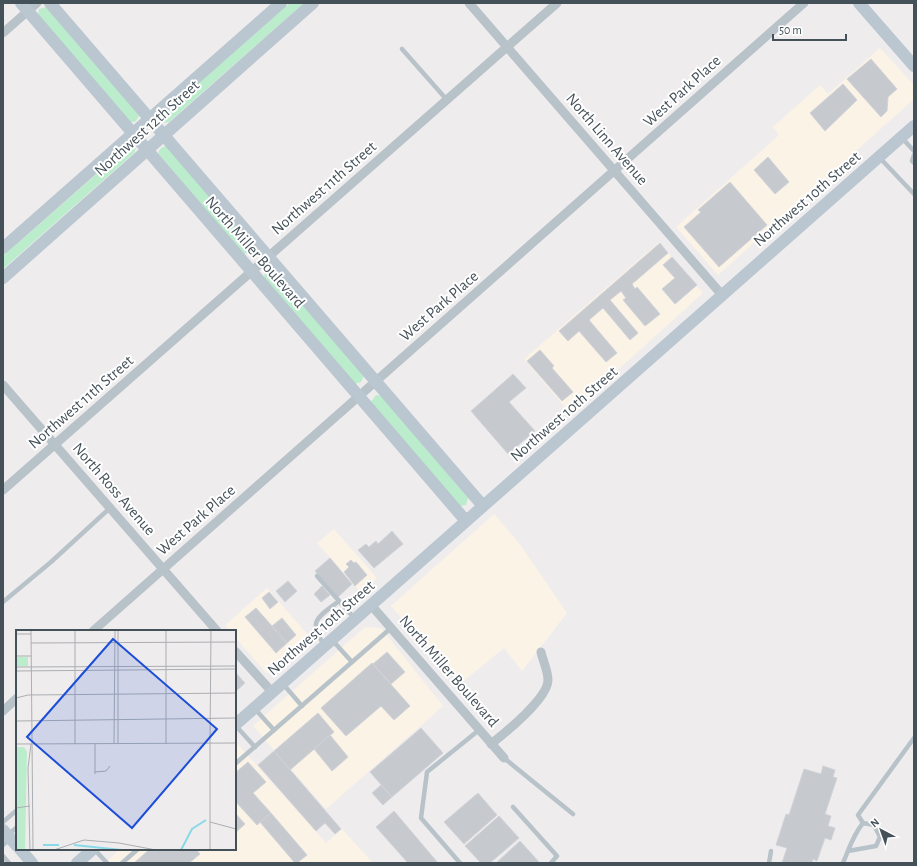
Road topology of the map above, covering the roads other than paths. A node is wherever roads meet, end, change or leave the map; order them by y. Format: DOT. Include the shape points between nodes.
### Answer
graph roads {
  1 [pos="50,3"];
  2 [pos="281,3"];
  3 [pos="313,3"];
  4 [pos="470,3"];
  5 [pos="556,3"];
  6 [pos="804,3"];
  7 [pos="859,3"];
  8 [pos="29,6"];
  9 [pos="3,33"];
  10 [pos="507,47"];
  11 [pos="402,48"];
  12 [pos="914,66"];
  13 [pos="446,100"];
  14 [pos="150,119"];
  15 [pos="914,126"];
  16 [pos="133,134"];
  17 [pos="164,135"];
  18 [pos="901,137"];
  19 [pos="146,150"];
  20 [pos="914,151"];
  21 [pos="914,155"];
  22 [pos="879,157"];
  23 [pos="914,163"];
  24 [pos="615,171"];
  25 [pos="914,194"];
  26 [pos="3,248"];
  27 [pos="268,257"];
  28 [pos="251,273"];
  29 [pos="3,278"];
  30 [pos="722,295"];
  31 [pos="376,382"];
  32 [pos="3,385"];
  33 [pos="358,397"];
  34 [pos="55,444"];
  35 [pos="3,490"];
  36 [pos="483,506"];
  37 [pos="111,507"];
  38 [pos="466,521"];
  39 [pos="163,570"];
  40 [pos="316,576"];
  41 [pos="339,601"];
  42 [pos="3,602"];
  43 [pos="371,605"];
  44 [pos="355,619"];
  45 [pos="391,628"];
  46 [pos="95,630"];
  47 [pos="216,630"];
  48 [pos="329,642"];
  49 [pos="236,652"];
  50 [pos="541,652"];
  51 [pos="352,662"];
  52 [pos="282,683"];
  53 [pos="272,692"];
  54 [pos="16,699"];
  55 [pos="302,706"];
  56 [pos="254,708"];
  57 [pos="3,711"];
  58 [pos="236,724"];
  59 [pos="236,726"];
  60 [pos="274,730"];
  61 [pos="479,730"];
  62 [pos="914,738"];
  63 [pos="491,744"];
  64 [pos="255,747"];
  65 [pos="504,758"];
  66 [pos="236,763"];
  67 [pos="513,807"];
  68 [pos="16,811"];
  69 [pos="573,814"];
  70 [pos="3,822"];
  71 [pos="863,823"];
  72 [pos="21,850"];
  73 [pos="93,850"];
  74 [pos="95,850"];
  75 [pos="137,850"];
  76 [pos="771,851"];
  77 [pos="848,851"];
  78 [pos="3,856"];
  79 [pos="9,863"];
  80 [pos="32,863"];
  81 [pos="77,863"];
  82 [pos="107,863"];
  83 [pos="122,863"];
  84 [pos="460,863"];
  85 [pos="551,863"];
  86 [pos="769,863"];
  87 [pos="843,863"];
  1 -- 14 [label="street, North Miller Boulevard"];
  2 -- 14 [label="street, Northwest 12th Street"];
  3 -- 17 [label="street, Northwest 12th Street"];
  4 -- 10 [label="street, North Linn Avenue"];
  5 -- 10 [label="street, Northwest 11th Street"];
  6 -- 24 [label="street, West Park Place"];
  7 -- 12 [label="street"];
  8 -- 9 [label="street"];
  8 -- 16 [label="street, North Miller Boulevard"];
  10 -- 13 [label="street, Northwest 11th Street"];
  10 -- 24 [label="street, North Linn Avenue"];
  11 -- 13 [label="lane"];
  13 -- 27 [label="street, Northwest 11th Street"];
  14 -- 16 [label="street, Northwest 12th Street"];
  14 -- 17 [label="street, North Miller Boulevard"];
  15 -- 18 [label="street, Northwest 10th Street"];
  16 -- 19 [label="street, North Miller Boulevard"];
  16 -- 26 [label="street, Northwest 12th Street"];
  17 -- 19 [label="street, Northwest 12th Street"];
  17 -- 27 [label="street, North Miller Boulevard"];
  18 -- 20 [label="lane"];
  18 -- 22 [label="street, Northwest 10th Street"];
  19 -- 28 [label="street, North Miller Boulevard"];
  19 -- 29 [label="street, Northwest 12th Street"];
  21 -- 23 [label="lane"];
  22 -- 25 [label="lane"];
  22 -- 30 [label="street, Northwest 10th Street"];
  24 -- 30 [label="street, North Linn Avenue"];
  24 -- 31 [label="street, West Park Place"];
  27 -- 28 [label="street, Northwest 11th Street"];
  27 -- 31 [label="street, North Miller Boulevard"];
  28 -- 33 [label="street, North Miller Boulevard"];
  28 -- 34 [label="street, Northwest 11th Street"];
  30 -- 36 [label="street, Northwest 10th Street"];
  31 -- 33 [label="street, West Park Place"];
  31 -- 36 [label="street, North Miller Boulevard"];
  32 -- 34 [label="street, North Ross Avenue"];
  33 -- 38 [label="street, North Miller Boulevard"];
  33 -- 39 [label="street, West Park Place"];
  34 -- 35 [label="street, Northwest 11th Street"];
  34 -- 37 [label="street, North Ross Avenue"];
  36 -- 38 [label="street, Northwest 10th Street"];
  37 -- 39 [label="street, North Ross Avenue"];
  37 -- 42 [label="lane"];
  38 -- 43 [label="street, Northwest 10th Street"];
  39 -- 46 [label="street, West Park Place"];
  39 -- 47 [label="street, North Ross Avenue"];
  40 -- 41 [label="lane"];
  41 -- 44 [label="lane"];
  41 -- 48 [label="lane" via="318,617 316,624 316,633"];
  43 -- 44 [label="street, Northwest 10th Street"];
  43 -- 45 [label="street, North Miller Boulevard"];
  44 -- 48 [label="street, Northwest 10th Street"];
  45 -- 51 [label="lane"];
  45 -- 61 [label="street, North Miller Boulevard"];
  48 -- 51 [label="lane"];
  48 -- 52 [label="street, Northwest 10th Street"];
  49 -- 53 [label="street"];
  50 -- 63 [label="street" via="548,681 542,696"];
  51 -- 55 [label="lane"];
  52 -- 53 [label="street, Northwest 10th Street"];
  52 -- 55 [label="lane"];
  53 -- 56 [label="street, Northwest 10th Street"];
  54 -- 57 [label="street"];
  55 -- 60 [label="lane"];
  56 -- 58 [label="street, Northwest 10th Street"];
  56 -- 60 [label="lane"];
  59 -- 64 [label="lane"];
  60 -- 64 [label="lane"];
  61 -- 63 [label="street, North Miller Boulevard"];
  61 -- 84 [label="lane" via="427,772 421,818"];
  62 -- 71 [label="lane" via="858,815"];
  63 -- 65 [label="street, North Miller Boulevard"];
  64 -- 66 [label="lane"];
  65 -- 69 [label="lane"];
  67 -- 85 [label="lane" via="557,856"];
  68 -- 70 [label="lane"];
  71 -- 77 [label="lane" via="855,832"];
  71 -- 77 [label="lane" via="874,825 880,837 876,846"];
  72 -- 80 [label="street"];
  73 -- 81 [label="street"];
  74 -- 82 [label="lane"];
  75 -- 83 [label="lane"];
  76 -- 86 [label="lane"];
  77 -- 87 [label="lane"];
  78 -- 79 [label="lane"];
}
